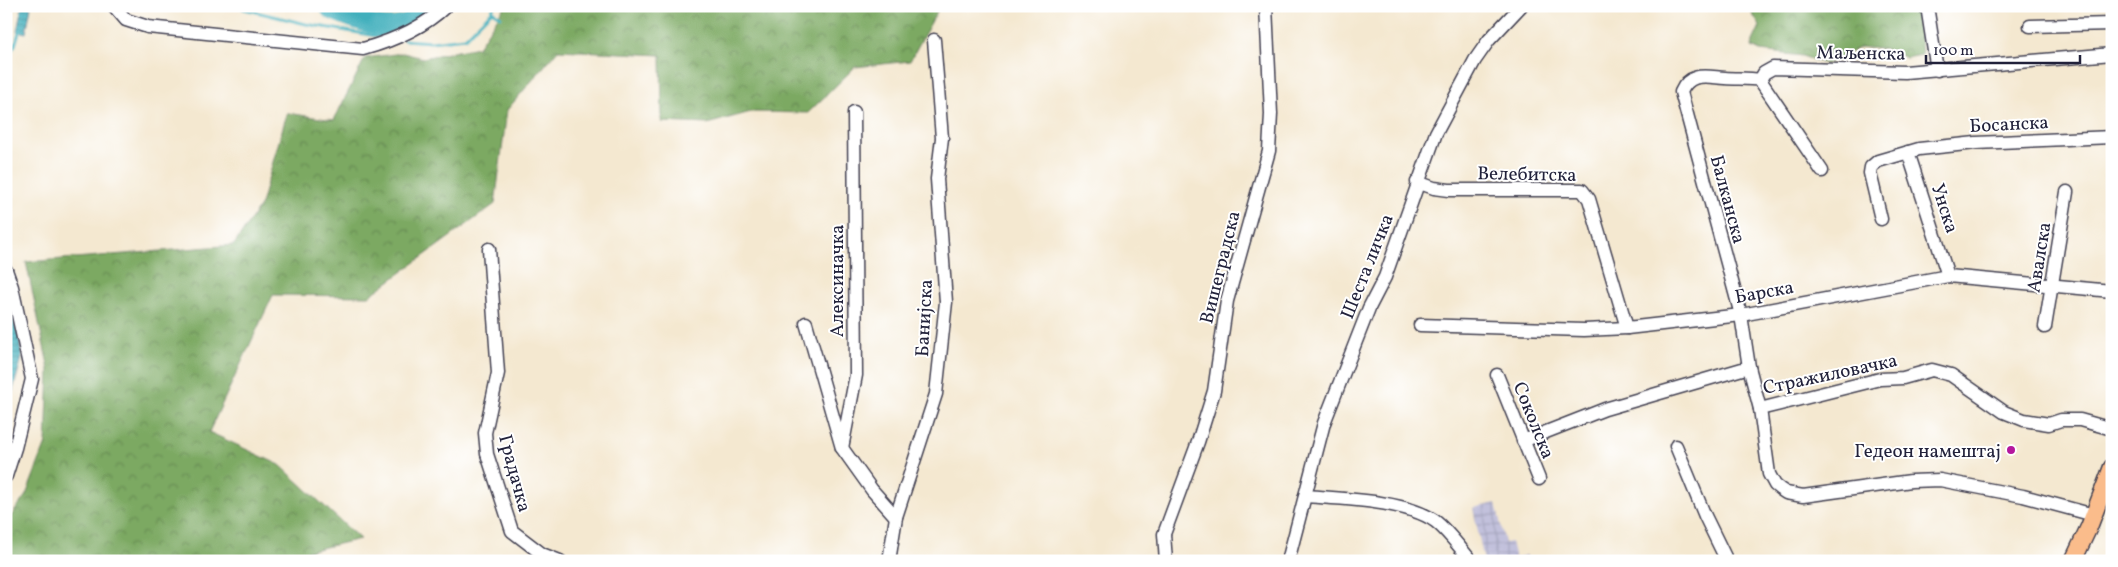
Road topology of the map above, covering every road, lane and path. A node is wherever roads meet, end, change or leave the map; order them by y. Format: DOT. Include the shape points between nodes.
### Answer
graph roads {
  1 [pos="114,6"];
  2 [pos="446,6"];
  3 [pos="1266,6"];
  4 [pos="1520,6"];
  5 [pos="1927,6"];
  6 [pos="2112,24"];
  7 [pos="2030,26"];
  8 [pos="934,40"];
  9 [pos="2112,54"];
  10 [pos="1937,70"];
  11 [pos="1760,80"];
  12 [pos="854,112"];
  13 [pos="2112,137"];
  14 [pos="1908,152"];
  15 [pos="1822,171"];
  16 [pos="1418,182"];
  17 [pos="2067,192"];
  18 [pos="1881,219"];
  19 [pos="489,249"];
  20 [pos="6,270"];
  21 [pos="1948,276"];
  22 [pos="2053,285"];
  23 [pos="2112,291"];
  24 [pos="1742,315"];
  25 [pos="806,323"];
  26 [pos="1420,325"];
  27 [pos="2044,327"];
  28 [pos="1627,328"];
  29 [pos="1749,366"];
  30 [pos="1497,375"];
  31 [pos="1760,409"];
  32 [pos="2112,429"];
  33 [pos="1523,441"];
  34 [pos="1676,446"];
  35 [pos="842,448"];
  36 [pos="2112,467"];
  37 [pos="6,476"];
  38 [pos="1539,479"];
  39 [pos="1305,496"];
  40 [pos="2094,515"];
  41 [pos="896,517"];
  42 [pos="560,561"];
  43 [pos="889,561"];
  44 [pos="1166,561"];
  45 [pos="1288,561"];
  46 [pos="1471,561"];
  47 [pos="1727,561"];
  48 [pos="2073,561"];
  1 -- 2 [label="street" via="126,20 148,27 363,49 409,31"];
  3 -- 44 [label="street, Вишеградска" via="1271,114 1269,151 1227,301 1214,391 1164,534"];
  4 -- 16 [label="street, Шеста личка" via="1474,60 1436,133"];
  5 -- 10 [label="street"];
  6 -- 7 [label="street"];
  8 -- 41 [label="street, Банијска" via="942,138 937,179 946,302 936,394"];
  9 -- 10 [label="street, Маљенска"];
  10 -- 11 [label="street, Маљенска" via="1886,72 1773,68"];
  11 -- 15 [label="street"];
  11 -- 24 [label="street, Балканска" via="1712,75 1697,77 1689,81 1681,92"];
  12 -- 35 [label="street, Алексиначка" via="856,375"];
  13 -- 14 [label="street, Босанска" via="1976,143"];
  14 -- 18 [label="street, Босанска" via="1878,160 1871,167"];
  14 -- 21 [label="street, Унска"];
  16 -- 28 [label="street, Велебитска" via="1449,190 1582,190 1589,199"];
  16 -- 39 [label="street, Шеста личка" via="1384,277 1324,423"];
  17 -- 22 [label="street, Авалска"];
  19 -- 42 [label="street, Градачка" via="498,373 485,433 487,454 512,531 542,554"];
  20 -- 37 [label="street" via="32,379"];
  21 -- 22 [label="street, Барска"];
  21 -- 24 [label="street, Барска"];
  22 -- 23 [label="street, Барска"];
  22 -- 27 [label="street, Авалска"];
  24 -- 28 [label="street, Барска"];
  24 -- 29 [label="street, Балканска"];
  25 -- 35 [label="street"];
  26 -- 28 [label="street, Барска" via="1584,330"];
  29 -- 31 [label="street, Стражиловачка"];
  29 -- 33 [label="street, Стражиловачка" via="1605,409"];
  30 -- 33 [label="street, Соколска"];
  31 -- 32 [label="street, Стражиловачка" via="1880,379 1903,378 1932,370 1950,375 2004,412 2024,420 2049,424 2080,420"];
  31 -- 40 [label="street" via="1770,474 1786,493 1803,496 1911,480 1940,480 2023,496"];
  33 -- 38 [label="street, Соколска"];
  34 -- 47 [label="street"];
  35 -- 41 [label="street"];
  36 -- 40 [label="main road"];
  39 -- 45 [label="street, Шеста личка"];
  39 -- 46 [label="street" via="1410,509 1436,521"];
  40 -- 48 [label="main road"];
  41 -- 43 [label="street, Банијска"];
}
